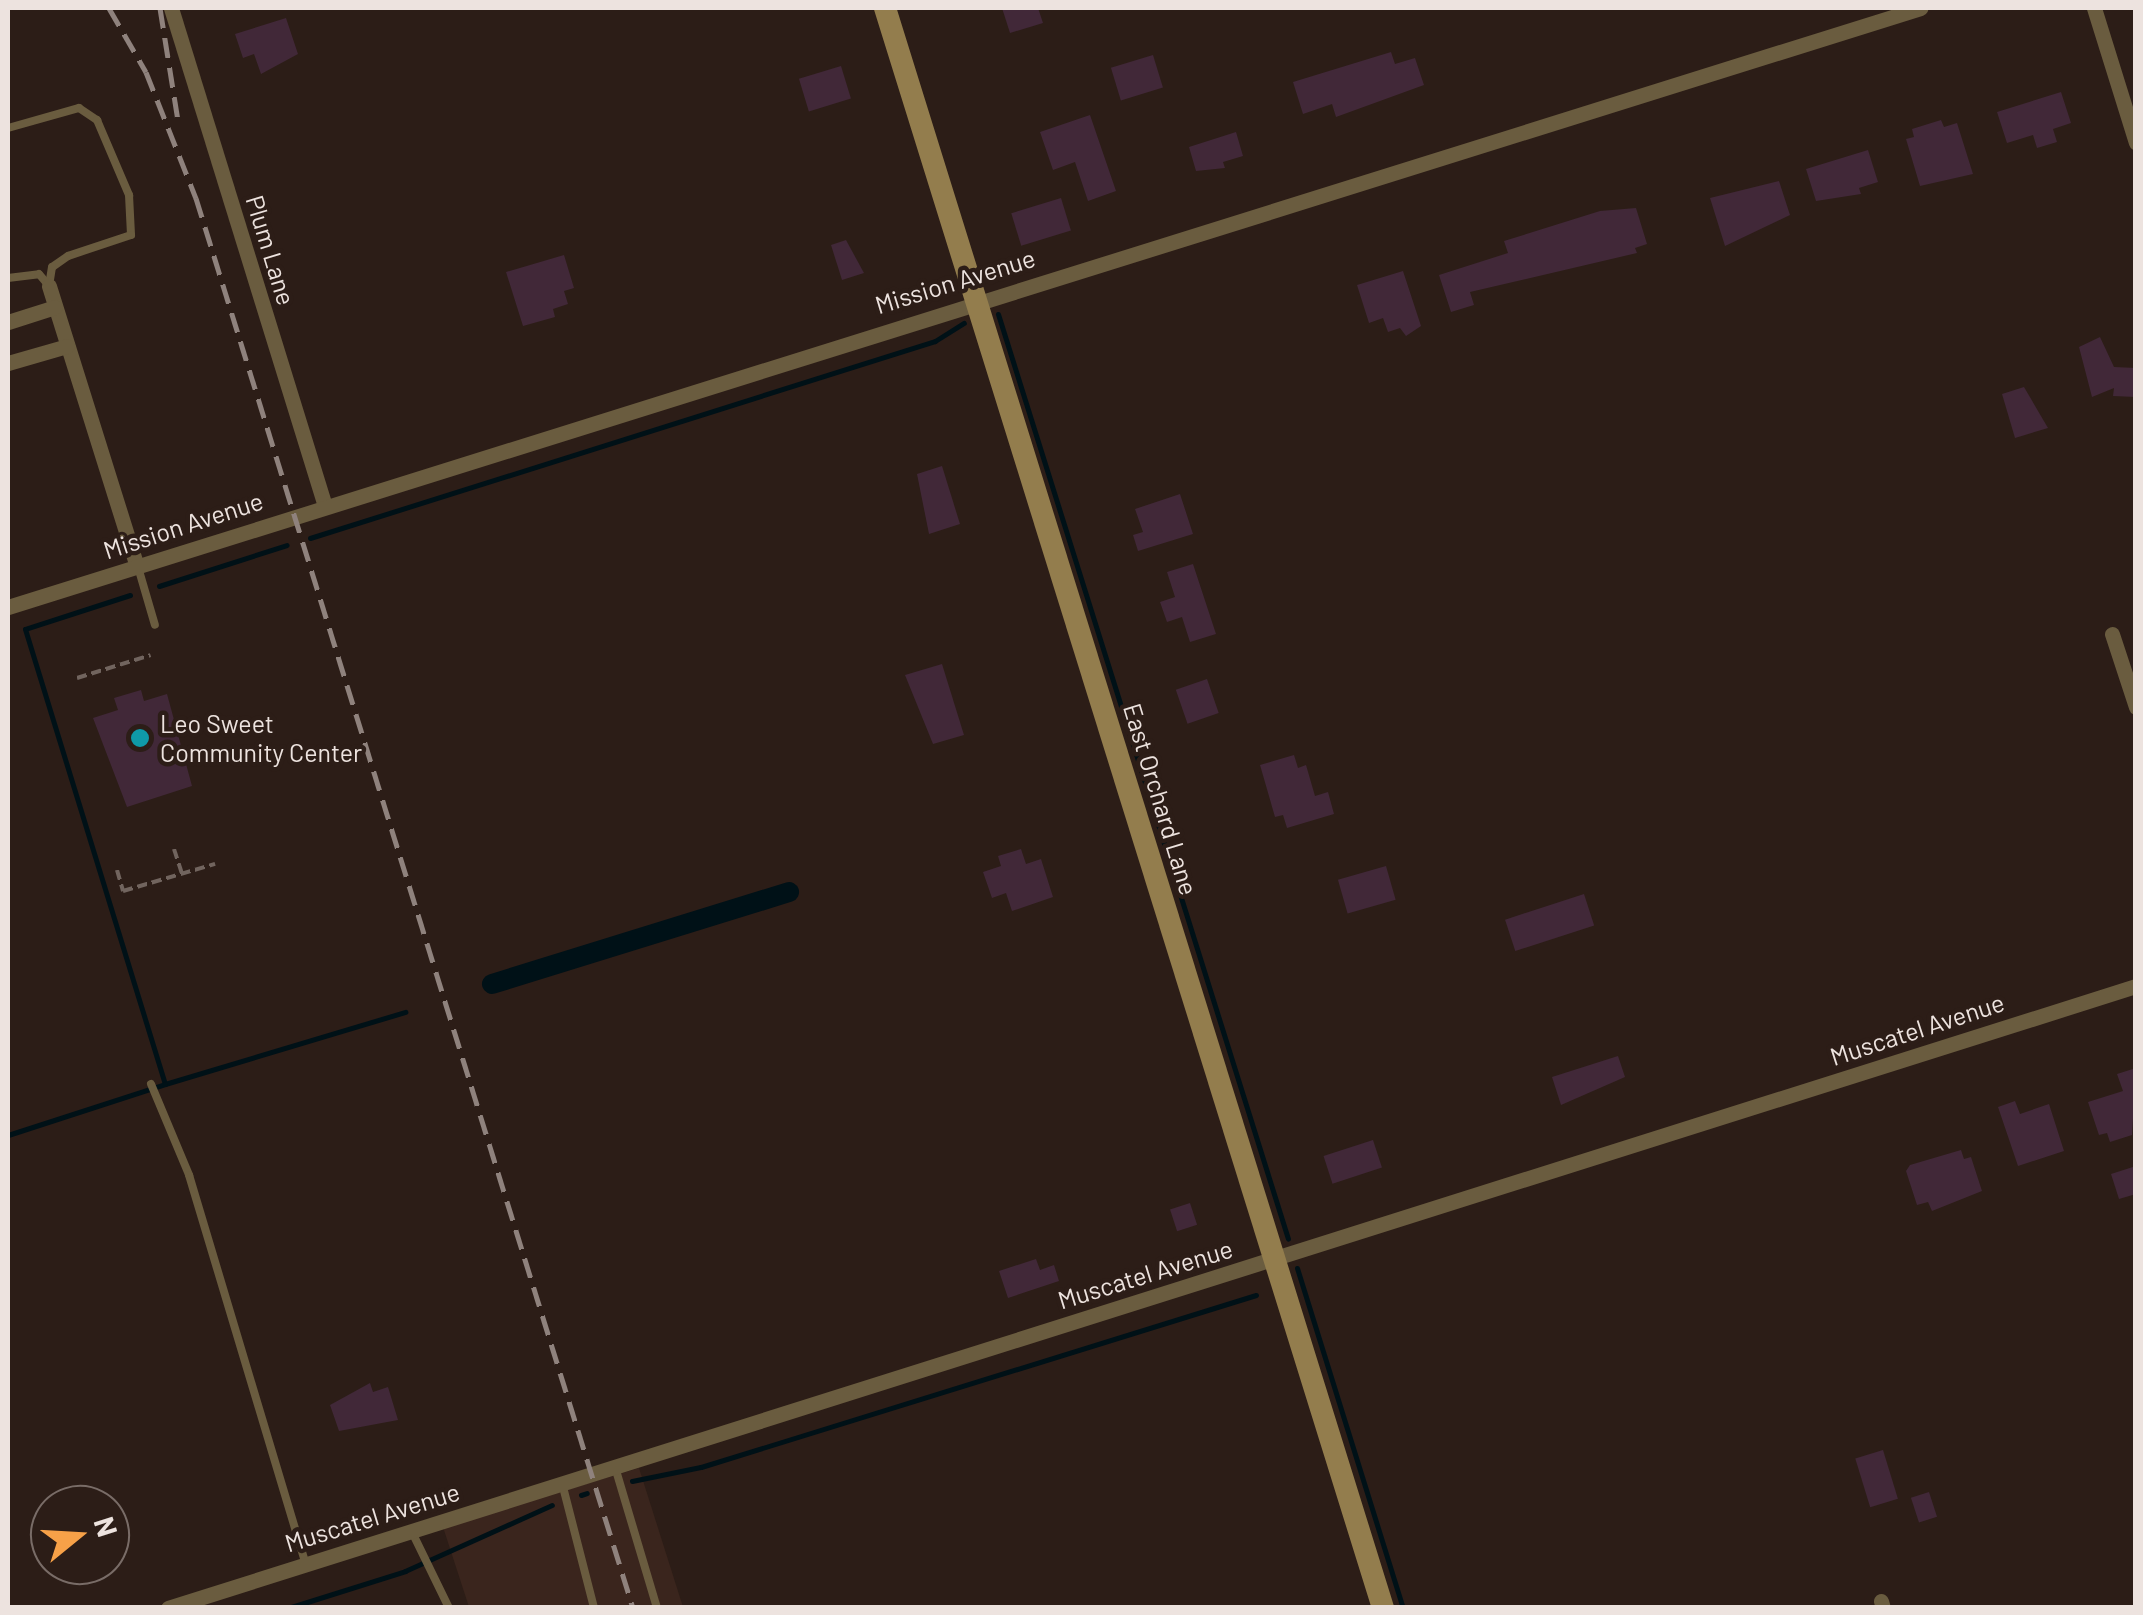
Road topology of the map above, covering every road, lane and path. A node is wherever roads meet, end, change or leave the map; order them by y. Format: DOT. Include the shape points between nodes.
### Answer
graph roads {
  1 [pos="171,8"];
  2 [pos="886,8"];
  3 [pos="1920,8"];
  4 [pos="2094,8"];
  5 [pos="8,128"];
  6 [pos="2136,143"];
  7 [pos="8,278"];
  8 [pos="48,286"];
  9 [pos="976,300"];
  10 [pos="55,307"];
  11 [pos="8,322"];
  12 [pos="67,346"];
  13 [pos="8,364"];
  14 [pos="324,506"];
  15 [pos="137,566"];
  16 [pos="8,607"];
  17 [pos="156,625"];
  18 [pos="2112,634"];
  19 [pos="150,655"];
  20 [pos="78,678"];
  21 [pos="2136,707"];
  22 [pos="174,848"];
  23 [pos="215,864"];
  24 [pos="117,870"];
  25 [pos="182,874"];
  26 [pos="2136,986"];
  27 [pos="151,1084"];
  28 [pos="1275,1259"];
  29 [pos="616,1466"];
  30 [pos="562,1484"];
  31 [pos="412,1531"];
  32 [pos="306,1564"];
  33 [pos="168,1608"];
  34 [pos="449,1608"];
  35 [pos="594,1608"];
  36 [pos="657,1608"];
  37 [pos="1383,1608"];
  1 -- 14 [label="street, Plum Lane"];
  2 -- 9 [label="street, East Orchard Lane"];
  3 -- 9 [label="street, Mission Avenue"];
  4 -- 6 [label="street"];
  5 -- 8 [label="lane" via="78,108 97,120 132,206 131,236 68,256 52,267"];
  7 -- 8 [label="lane" via="39,274"];
  8 -- 10 [label="street"];
  9 -- 14 [label="street, Mission Avenue"];
  9 -- 28 [label="street, East Orchard Lane"];
  10 -- 11 [label="street"];
  10 -- 12 [label="street"];
  12 -- 13 [label="street"];
  12 -- 15 [label="street"];
  14 -- 15 [label="street, Mission Avenue"];
  15 -- 16 [label="street, Mission Avenue"];
  15 -- 17 [label="lane"];
  18 -- 21 [label="street"];
  19 -- 20 [label="path"];
  22 -- 25 [label="path"];
  23 -- 25 [label="path"];
  24 -- 25 [label="path" via="123,891"];
  26 -- 28 [label="street, Muscatel Avenue"];
  27 -- 32 [label="lane" via="188,1175"];
  28 -- 29 [label="street, Muscatel Avenue"];
  28 -- 37 [label="street, East Orchard Lane"];
  29 -- 30 [label="street, Muscatel Avenue"];
  29 -- 36 [label="lane"];
  30 -- 31 [label="street, Muscatel Avenue"];
  30 -- 35 [label="lane"];
  31 -- 32 [label="street, Muscatel Avenue"];
  31 -- 34 [label="lane"];
  32 -- 33 [label="street, Muscatel Avenue"];
}
